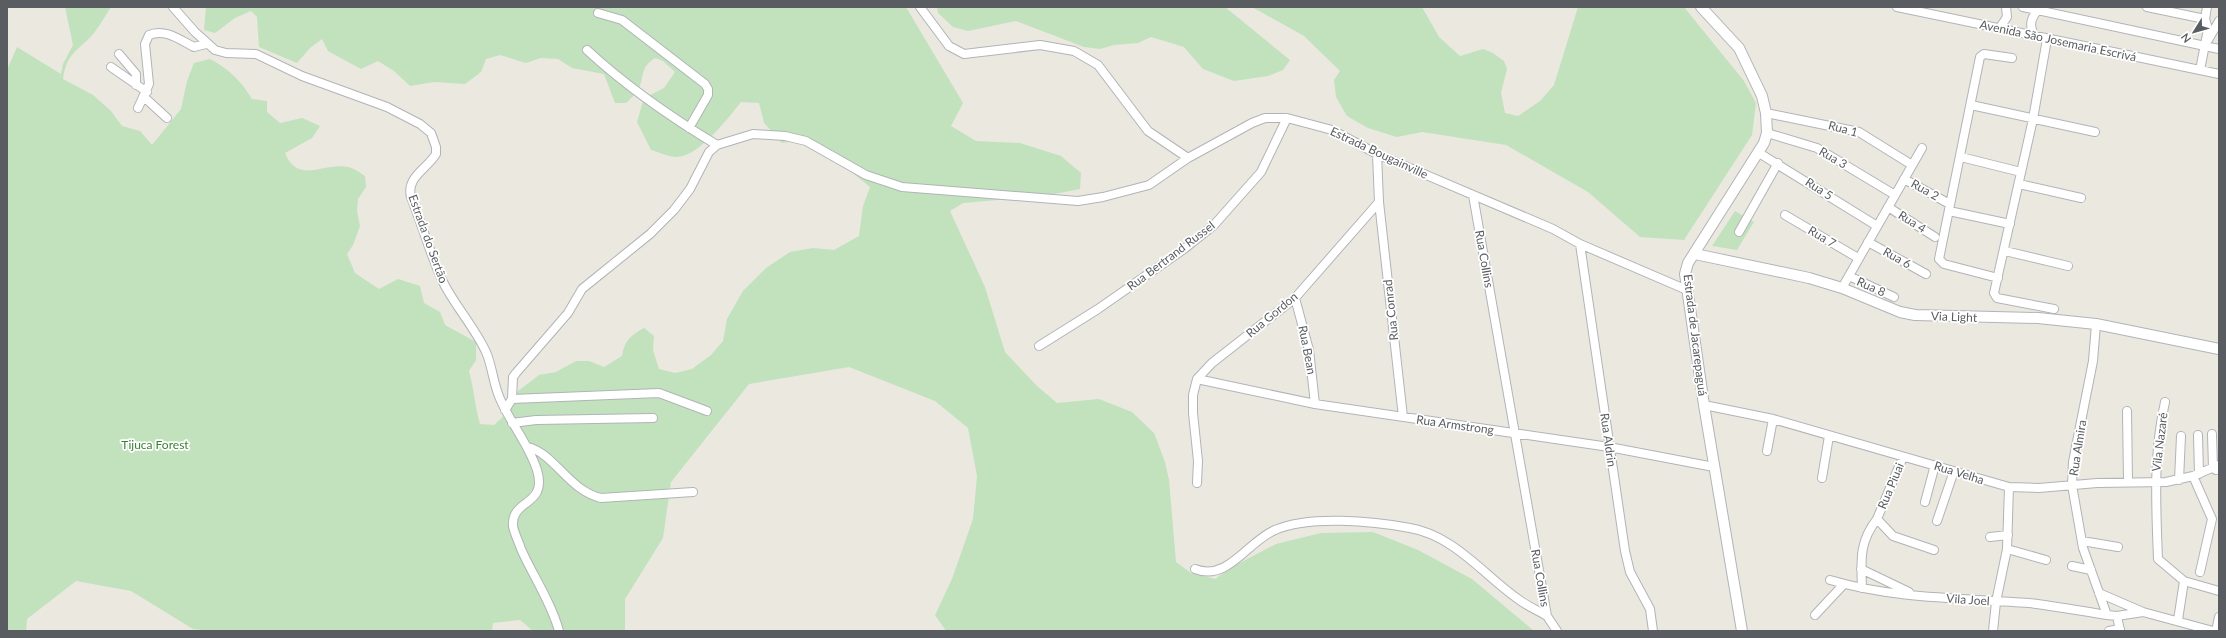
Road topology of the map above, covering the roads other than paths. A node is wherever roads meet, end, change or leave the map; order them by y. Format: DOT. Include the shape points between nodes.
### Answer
graph roads {
  1 [pos="173,7"];
  2 [pos="920,7"];
  3 [pos="1701,7"];
  4 [pos="1897,7"];
  5 [pos="2006,7"];
  6 [pos="2023,7"];
  7 [pos="2147,7"];
  8 [pos="2207,7"];
  9 [pos="2038,10"];
  10 [pos="598,13"];
  11 [pos="2205,19"];
  12 [pos="2219,22"];
  13 [pos="1999,29"];
  14 [pos="2034,37"];
  15 [pos="2047,39"];
  16 [pos="206,44"];
  17 [pos="2205,46"];
  18 [pos="2219,49"];
  19 [pos="587,50"];
  20 [pos="119,54"];
  21 [pos="2012,58"];
  22 [pos="111,67"];
  23 [pos="2200,70"];
  24 [pos="2219,74"];
  25 [pos="136,85"];
  26 [pos="145,95"];
  27 [pos="1970,105"];
  28 [pos="138,108"];
  29 [pos="1766,113"];
  30 [pos="167,118"];
  31 [pos="1287,118"];
  32 [pos="2033,119"];
  33 [pos="689,128"];
  34 [pos="2095,132"];
  35 [pos="1767,133"];
  36 [pos="717,145"];
  37 [pos="1922,148"];
  38 [pos="1759,153"];
  39 [pos="1376,154"];
  40 [pos="1961,157"];
  41 [pos="1188,158"];
  42 [pos="1778,163"];
  43 [pos="1912,165"];
  44 [pos="2021,172"];
  45 [pos="1904,179"];
  46 [pos="2018,184"];
  47 [pos="1473,195"];
  48 [pos="1895,195"];
  49 [pos="2081,198"];
  50 [pos="1379,202"];
  51 [pos="1946,202"];
  52 [pos="1888,207"];
  53 [pos="1949,211"];
  54 [pos="1785,215"];
  55 [pos="2010,224"];
  56 [pos="1877,226"];
  57 [pos="1739,232"];
  58 [pos="1935,238"];
  59 [pos="1868,242"];
  60 [pos="1580,244"];
  61 [pos="2005,251"];
  62 [pos="1694,254"];
  63 [pos="1858,258"];
  64 [pos="2068,266"];
  65 [pos="1926,274"];
  66 [pos="1849,276"];
  67 [pos="1998,278"];
  68 [pos="1842,288"];
  69 [pos="1687,290"];
  70 [pos="1894,296"];
  71 [pos="1295,298"];
  72 [pos="2054,308"];
  73 [pos="2096,324"];
  74 [pos="1039,346"];
  75 [pos="2219,350"];
  76 [pos="1196,379"];
  77 [pos="512,399"];
  78 [pos="2165,402"];
  79 [pos="1315,404"];
  80 [pos="1704,405"];
  81 [pos="505,410"];
  82 [pos="707,411"];
  83 [pos="2127,411"];
  84 [pos="1403,417"];
  85 [pos="653,418"];
  86 [pos="1774,419"];
  87 [pos="512,424"];
  88 [pos="1514,434"];
  89 [pos="2212,434"];
  90 [pos="2198,435"];
  91 [pos="1829,436"];
  92 [pos="2181,436"];
  93 [pos="528,447"];
  94 [pos="1609,447"];
  95 [pos="1767,451"];
  96 [pos="1903,457"];
  97 [pos="1935,465"];
  98 [pos="1714,466"];
  99 [pos="2217,468"];
  100 [pos="1954,471"];
  101 [pos="2196,475"];
  102 [pos="1822,478"];
  103 [pos="2180,480"];
  104 [pos="2128,482"];
  105 [pos="1197,483"];
  106 [pos="2155,483"];
  107 [pos="2072,485"];
  108 [pos="2009,487"];
  109 [pos="693,492"];
  110 [pos="1925,502"];
  111 [pos="1877,519"];
  112 [pos="2215,520"];
  113 [pos="1937,521"];
  114 [pos="2008,535"];
  115 [pos="1990,537"];
  116 [pos="2082,541"];
  117 [pos="2118,547"];
  118 [pos="2007,549"];
  119 [pos="1934,550"];
  120 [pos="2046,560"];
  121 [pos="2072,566"];
  122 [pos="1195,569"];
  123 [pos="1861,569"];
  124 [pos="2091,570"];
  125 [pos="2200,572"];
  126 [pos="1830,580"];
  127 [pos="2184,581"];
  128 [pos="1844,584"];
  129 [pos="1862,588"];
  130 [pos="2219,591"];
  131 [pos="2099,594"];
  132 [pos="1917,596"];
  133 [pos="1996,602"];
  134 [pos="2143,612"];
  135 [pos="1814,615"];
  136 [pos="2106,615"];
  137 [pos="1547,616"];
  138 [pos="2117,616"];
  139 [pos="2219,617"];
  140 [pos="2178,620"];
  141 [pos="2120,630"];
  142 [pos="559,631"];
  143 [pos="1557,631"];
  144 [pos="1653,631"];
  145 [pos="1742,631"];
  146 [pos="1993,631"];
  147 [pos="2109,631"];
  148 [pos="2215,631"];
  1 -- 16 [label="street, Estrada do Sertão"];
  2 -- 41 [label="street" via="949,46 964,54 1040,45 1074,51 1098,65 1148,132"];
  3 -- 29 [label="street, Estrada de Jacarepaguá" via="1739,48 1762,96"];
  4 -- 13 [label="street, Avenida São Josemaria Escrivá"];
  5 -- 13 [label="street" via="2007,17"];
  6 -- 9 [label="street"];
  7 -- 11 [label="street"];
  8 -- 11 [label="street"];
  9 -- 14 [label="street" via="2030,23"];
  9 -- 17 [label="street"];
  10 -- 33 [label="street" via="622,20 706,84 708,95"];
  11 -- 17 [label="street" via="2208,29"];
  12 -- 17 [label="street"];
  13 -- 14 [label="street, Avenida São Josemaria Escrivá"];
  14 -- 15 [label="street, Avenida São Josemaria Escrivá"];
  15 -- 23 [label="street, Avenida São Josemaria Escrivá"];
  15 -- 32 [label="street"];
  16 -- 26 [label="street" via="194,47 163,32 149,35 144,44 149,84"];
  16 -- 81 [label="street, Estrada do Sertão" via="226,53 256,54 302,76 387,107 427,129 434,140 436,154 412,182 411,197 442,279 486,354 496,392"];
  17 -- 18 [label="street"];
  17 -- 23 [label="street"];
  19 -- 33 [label="street"];
  20 -- 25 [label="street" via="136,74"];
  21 -- 27 [label="street" via="1984,54 1981,56"];
  22 -- 25 [label="street"];
  23 -- 24 [label="street, Avenida São Josemaria Escrivá"];
  25 -- 26 [label="street"];
  26 -- 28 [label="street"];
  26 -- 30 [label="street"];
  27 -- 32 [label="street"];
  27 -- 40 [label="street"];
  29 -- 35 [label="street, Estrada de Jacarepaguá"];
  29 -- 43 [label="street, Rua 1" via="1859,132"];
  31 -- 39 [label="street, Estrada Bougainville" via="1332,130"];
  31 -- 41 [label="street, Estrada Bougainville" via="1265,118 1252,123"];
  31 -- 74 [label="street, Rua Bertrand Russel" via="1261,172 1214,225 1110,301"];
  32 -- 34 [label="street"];
  32 -- 44 [label="street"];
  33 -- 36 [label="street"];
  35 -- 38 [label="street, Estrada de Jacarepaguá"];
  35 -- 48 [label="street, Rua 3" via="1817,148"];
  36 -- 41 [label="street, Estrada Bougainville" via="753,134 785,136 806,141 866,175 902,187 1078,201 1149,185"];
  36 -- 77 [label="street" via="709,152 690,189 674,210 650,234 582,289 568,313 513,377"];
  37 -- 43 [label="street"];
  38 -- 42 [label="street, Rua 5"];
  38 -- 62 [label="street, Estrada de Jacarepaguá"];
  39 -- 47 [label="street, Estrada Bougainville"];
  39 -- 50 [label="street"];
  40 -- 44 [label="street"];
  40 -- 53 [label="street"];
  42 -- 56 [label="street, Rua 5"];
  42 -- 57 [label="street"];
  43 -- 45 [label="street"];
  44 -- 46 [label="street"];
  45 -- 48 [label="street"];
  45 -- 51 [label="street, Rua 2"];
  46 -- 49 [label="street"];
  46 -- 55 [label="street"];
  47 -- 60 [label="street, Estrada Bougainville" via="1553,229"];
  47 -- 88 [label="street, Rua Collins"];
  48 -- 52 [label="street"];
  50 -- 71 [label="street, Rua Gordon"];
  50 -- 84 [label="street, Rua Conrad"];
  52 -- 56 [label="street"];
  52 -- 58 [label="street, Rua 4"];
  53 -- 55 [label="street"];
  53 -- 67 [label="street" via="1940,261"];
  54 -- 63 [label="street, Rua 7"];
  55 -- 61 [label="street"];
  56 -- 59 [label="street"];
  59 -- 63 [label="street"];
  59 -- 65 [label="street, Rua 6"];
  60 -- 69 [label="street, Estrada Bougainville"];
  60 -- 94 [label="street, Rua Aldrin"];
  61 -- 64 [label="street"];
  61 -- 67 [label="street"];
  62 -- 68 [label="street, Via Light" via="1809,278"];
  62 -- 69 [label="street, Estrada de Jacarepaguá" via="1686,269"];
  63 -- 66 [label="street"];
  66 -- 68 [label="street"];
  66 -- 70 [label="street, Rua 8"];
  67 -- 72 [label="street" via="1994,293 1996,298"];
  68 -- 73 [label="street, Via Light" via="1900,312 1915,315 2038,318"];
  69 -- 80 [label="street, Estrada de Jacarepaguá"];
  71 -- 76 [label="street, Rua Gordon" via="1212,363"];
  71 -- 79 [label="street, Rua Bean" via="1309,350"];
  73 -- 75 [label="street, Via Light"];
  73 -- 107 [label="street, Rua Almira" via="2093,361 2073,462"];
  76 -- 79 [label="street, Rua Armstrong"];
  76 -- 105 [label="street" via="1193,413 1198,461"];
  77 -- 81 [label="street"];
  77 -- 82 [label="street" via="658,393"];
  78 -- 106 [label="street, Vila Nazaré" via="2160,423"];
  79 -- 84 [label="street, Rua Armstrong"];
  80 -- 86 [label="street, Rua Velha"];
  80 -- 98 [label="street, Estrada de Jacarepaguá"];
  81 -- 87 [label="street, Estrada do Sertão"];
  83 -- 104 [label="street"];
  84 -- 88 [label="street, Rua Armstrong"];
  85 -- 87 [label="street" via="536,420"];
  86 -- 91 [label="street, Rua Velha"];
  86 -- 95 [label="street"];
  87 -- 93 [label="street, Estrada do Sertão"];
  88 -- 94 [label="street, Rua Armstrong"];
  88 -- 137 [label="street, Rua Collins"];
  89 -- 99 [label="street"];
  90 -- 101 [label="street"];
  91 -- 96 [label="street, Rua Velha"];
  91 -- 102 [label="street"];
  92 -- 103 [label="street"];
  93 -- 109 [label="street" via="539,451 574,485 593,496 601,498"];
  93 -- 142 [label="street, Estrada do Sertão" via="540,484 536,495 518,511 513,527"];
  94 -- 98 [label="street, Rua Armstrong"];
  94 -- 144 [label="street, Rua Aldrin" via="1630,572 1650,609"];
  96 -- 97 [label="street, Rua Velha"];
  96 -- 111 [label="street, Rua Piuai"];
  97 -- 100 [label="street, Rua Velha"];
  97 -- 110 [label="street"];
  98 -- 145 [label="street, Estrada de Jacarepaguá"];
  99 -- 101 [label="street, Rua Velha"];
  100 -- 108 [label="street, Rua Velha"];
  100 -- 113 [label="street"];
  101 -- 103 [label="street, Rua Velha"];
  101 -- 112 [label="street"];
  103 -- 106 [label="street, Rua Velha"];
  104 -- 106 [label="street, Rua Velha"];
  104 -- 107 [label="street, Rua Velha"];
  106 -- 127 [label="street, Vila Nazaré" via="2158,559"];
  107 -- 108 [label="street, Rua Velha"];
  107 -- 116 [label="street, Rua Almira"];
  108 -- 114 [label="street"];
  111 -- 119 [label="street, Rua Piuai" via="1894,536"];
  111 -- 123 [label="street" via="1862,546"];
  112 -- 125 [label="street"];
  114 -- 115 [label="street"];
  114 -- 118 [label="street"];
  116 -- 117 [label="street"];
  116 -- 124 [label="street, Rua Almira"];
  118 -- 120 [label="street"];
  118 -- 133 [label="street"];
  121 -- 124 [label="street"];
  122 -- 137 [label="street, Rua Collins" via="1215,572 1236,560 1260,538 1294,523 1314,520 1411,528 1439,538 1518,600"];
  123 -- 129 [label="street"];
  123 -- 132 [label="street"];
  124 -- 131 [label="street, Rua Almira"];
  126 -- 128 [label="street, Vila Joel"];
  127 -- 130 [label="street"];
  127 -- 140 [label="street"];
  128 -- 129 [label="street, Vila Joel"];
  128 -- 135 [label="street"];
  129 -- 132 [label="street, Vila Joel"];
  131 -- 134 [label="street"];
  131 -- 136 [label="street, Rua Almira"];
  132 -- 133 [label="street, Vila Joel"];
  133 -- 136 [label="street, Vila Joel" via="2030,604"];
  133 -- 146 [label="street"];
  134 -- 138 [label="street, Vila Joel"];
  134 -- 140 [label="street"];
  136 -- 138 [label="street, Vila Joel"];
  137 -- 143 [label="street"];
  138 -- 141 [label="street"];
  139 -- 148 [label="street"];
  140 -- 148 [label="street"];
  141 -- 147 [label="street"];
}
